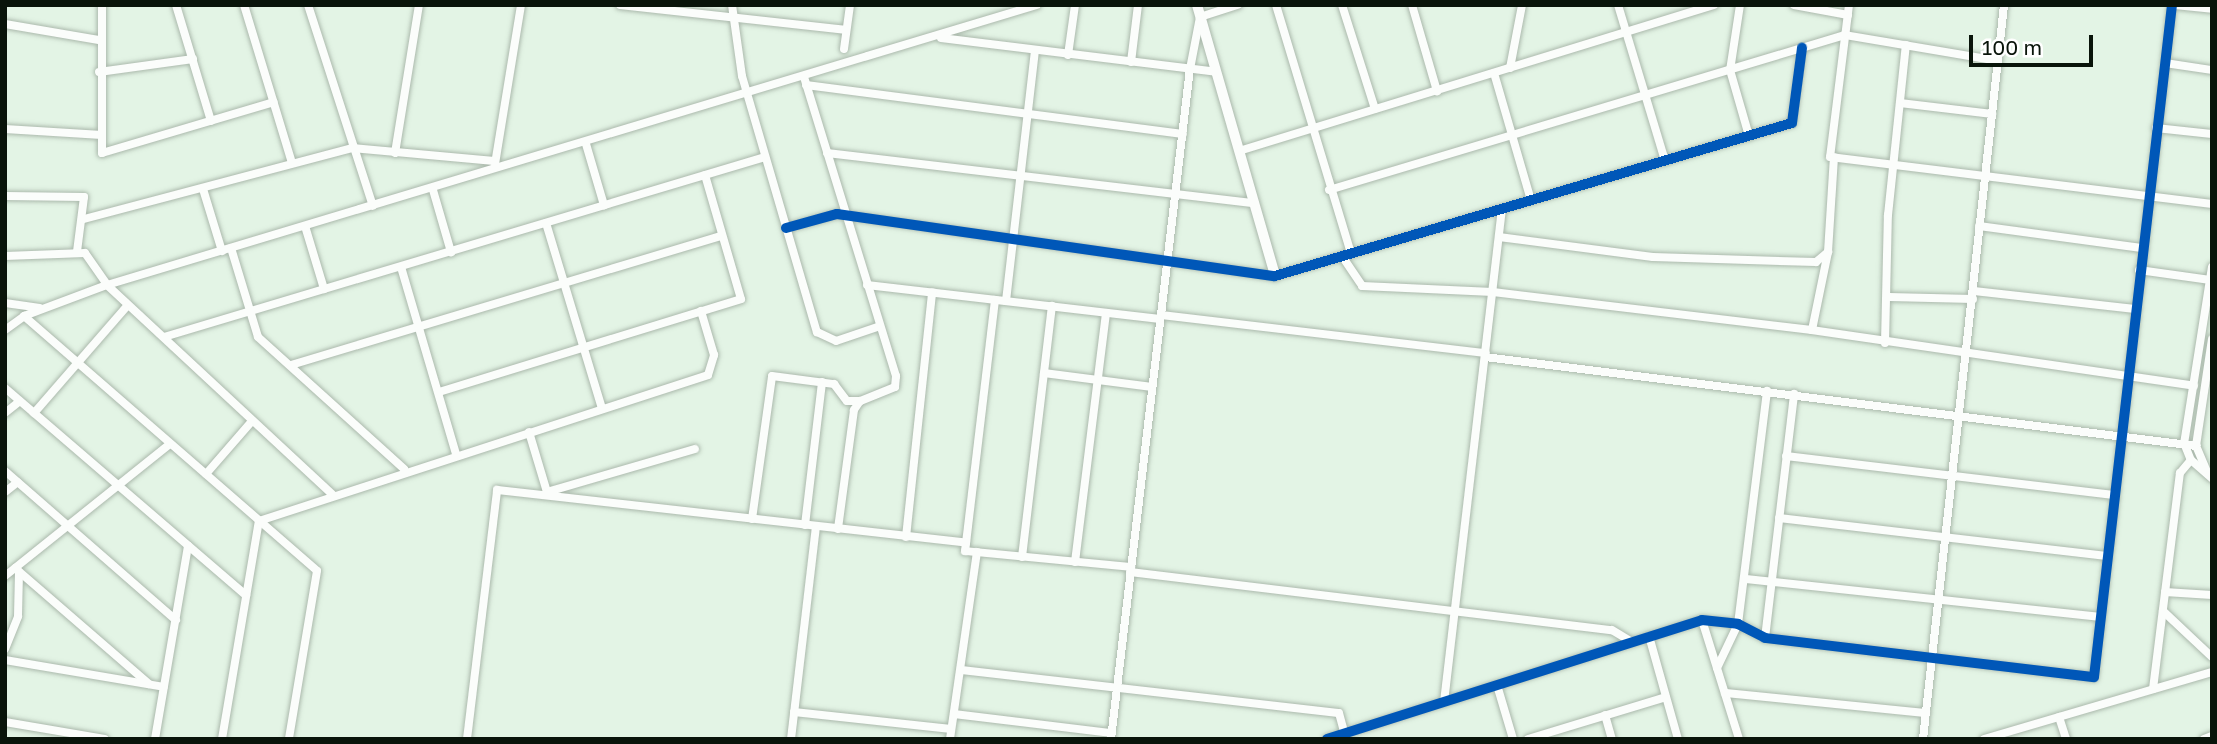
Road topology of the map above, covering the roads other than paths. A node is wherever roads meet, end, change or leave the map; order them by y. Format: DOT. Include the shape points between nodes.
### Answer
graph roads {
  1 [pos="102,5"];
  2 [pos="176,5"];
  3 [pos="244,5"];
  4 [pos="308,5"];
  5 [pos="419,5"];
  6 [pos="521,5"];
  7 [pos="620,5"];
  8 [pos="732,5"];
  9 [pos="850,5"];
  10 [pos="1037,5"];
  11 [pos="1075,5"];
  12 [pos="1138,5"];
  13 [pos="1197,5"];
  14 [pos="1238,5"];
  15 [pos="1276,5"];
  16 [pos="1342,5"];
  17 [pos="1412,5"];
  18 [pos="1522,5"];
  19 [pos="1618,5"];
  20 [pos="1714,5"];
  21 [pos="1740,5"];
  22 [pos="2004,5"];
  23 [pos="2173,5"];
  24 [pos="1798,6"];
  25 [pos="2212,9"];
  26 [pos="1848,10"];
  27 [pos="1200,17"];
  28 [pos="730,18"];
  29 [pos="5,24"];
  30 [pos="845,30"];
  31 [pos="1626,33"];
  32 [pos="1845,35"];
  33 [pos="938,37"];
  34 [pos="99,40"];
  35 [pos="1906,46"];
  36 [pos="1802,48"];
  37 [pos="844,49"];
  38 [pos="1035,52"];
  39 [pos="1068,55"];
  40 [pos="192,59"];
  41 [pos="1998,61"];
  42 [pos="1131,62"];
  43 [pos="2165,63"];
  44 [pos="1510,68"];
  45 [pos="1190,69"];
  46 [pos="1730,70"];
  47 [pos="2212,70"];
  48 [pos="99,72"];
  49 [pos="1216,72"];
  50 [pos="1494,74"];
  51 [pos="805,81"];
  52 [pos="1437,90"];
  53 [pos="746,92"];
  54 [pos="1645,95"];
  55 [pos="274,102"];
  56 [pos="1900,103"];
  57 [pos="1375,109"];
  58 [pos="1028,114"];
  59 [pos="1992,114"];
  60 [pos="211,121"];
  61 [pos="2156,128"];
  62 [pos="5,129"];
  63 [pos="1311,129"];
  64 [pos="1182,134"];
  65 [pos="2212,134"];
  66 [pos="102,135"];
  67 [pos="1512,135"];
  68 [pos="1749,136"];
  69 [pos="586,144"];
  70 [pos="352,148"];
  71 [pos="1239,150"];
  72 [pos="395,153"];
  73 [pos="827,153"];
  74 [pos="765,157"];
  75 [pos="1834,157"];
  76 [pos="494,161"];
  77 [pos="1665,161"];
  78 [pos="292,163"];
  79 [pos="1894,165"];
  80 [pos="498,172"];
  81 [pos="1985,174"];
  82 [pos="705,175"];
  83 [pos="1021,176"];
  84 [pos="203,189"];
  85 [pos="433,190"];
  86 [pos="1329,190"];
  87 [pos="2148,194"];
  88 [pos="1175,195"];
  89 [pos="5,196"];
  90 [pos="1531,200"];
  91 [pos="1254,203"];
  92 [pos="2212,204"];
  93 [pos="604,205"];
  94 [pos="373,206"];
  95 [pos="1502,209"];
  96 [pos="844,215"];
  97 [pos="84,219"];
  98 [pos="546,223"];
  99 [pos="304,226"];
  100 [pos="1979,226"];
  101 [pos="786,228"];
  102 [pos="722,236"];
  103 [pos="1499,237"];
  104 [pos="1013,238"];
  105 [pos="2142,248"];
  106 [pos="227,250"];
  107 [pos="451,252"];
  108 [pos="1828,252"];
  109 [pos="77,253"];
  110 [pos="1346,255"];
  111 [pos="5,256"];
  112 [pos="1167,263"];
  113 [pos="401,267"];
  114 [pos="2212,267"];
  115 [pos="2139,270"];
  116 [pos="1275,276"];
  117 [pos="2210,280"];
  118 [pos="564,283"];
  119 [pos="107,285"];
  120 [pos="867,285"];
  121 [pos="324,289"];
  122 [pos="932,292"];
  123 [pos="1493,292"];
  124 [pos="1973,295"];
  125 [pos="1889,297"];
  126 [pos="995,300"];
  127 [pos="1006,301"];
  128 [pos="5,303"];
  129 [pos="128,305"];
  130 [pos="1052,306"];
  131 [pos="45,308"];
  132 [pos="2135,310"];
  133 [pos="250,311"];
  134 [pos="701,312"];
  135 [pos="1106,313"];
  136 [pos="24,316"];
  137 [pos="1161,317"];
  138 [pos="880,326"];
  139 [pos="416,328"];
  140 [pos="5,330"];
  141 [pos="1812,330"];
  142 [pos="2202,336"];
  143 [pos="164,337"];
  144 [pos="2212,338"];
  145 [pos="1885,343"];
  146 [pos="583,348"];
  147 [pos="1966,352"];
  148 [pos="1485,355"];
  149 [pos="78,363"];
  150 [pos="291,365"];
  151 [pos="1044,373"];
  152 [pos="2127,376"];
  153 [pos="1097,380"];
  154 [pos="821,382"];
  155 [pos="2193,386"];
  156 [pos="1152,387"];
  157 [pos="5,388"];
  158 [pos="1767,391"];
  159 [pos="439,392"];
  160 [pos="1794,394"];
  161 [pos="20,401"];
  162 [pos="860,401"];
  163 [pos="602,409"];
  164 [pos="5,413"];
  165 [pos="34,413"];
  166 [pos="1959,414"];
  167 [pos="252,421"];
  168 [pos="529,432"];
  169 [pos="2121,435"];
  170 [pos="2184,443"];
  171 [pos="170,444"];
  172 [pos="2196,446"];
  173 [pos="695,449"];
  174 [pos="456,454"];
  175 [pos="1786,456"];
  176 [pos="2191,460"];
  177 [pos="404,469"];
  178 [pos="5,471"];
  179 [pos="206,474"];
  180 [pos="1952,476"];
  181 [pos="2211,477"];
  182 [pos="18,482"];
  183 [pos="118,486"];
  184 [pos="5,492"];
  185 [pos="332,494"];
  186 [pos="2114,495"];
  187 [pos="1779,518"];
  188 [pos="752,519"];
  189 [pos="259,521"];
  190 [pos="806,525"];
  191 [pos="68,526"];
  192 [pos="816,526"];
  193 [pos="838,529"];
  194 [pos="906,537"];
  195 [pos="1945,537"];
  196 [pos="966,543"];
  197 [pos="188,546"];
  198 [pos="976,552"];
  199 [pos="2107,556"];
  200 [pos="1023,557"];
  201 [pos="1075,562"];
  202 [pos="17,570"];
  203 [pos="1131,570"];
  204 [pos="5,576"];
  205 [pos="1746,579"];
  206 [pos="1772,580"];
  207 [pos="2165,592"];
  208 [pos="246,595"];
  209 [pos="2212,595"];
  210 [pos="1938,601"];
  211 [pos="1455,609"];
  212 [pos="2163,611"];
  213 [pos="2101,617"];
  214 [pos="176,620"];
  215 [pos="1702,620"];
  216 [pos="1738,624"];
  217 [pos="1649,636"];
  218 [pos="1765,638"];
  219 [pos="1632,642"];
  220 [pos="5,649"];
  221 [pos="2212,657"];
  222 [pos="1932,658"];
  223 [pos="5,660"];
  224 [pos="1717,668"];
  225 [pos="961,670"];
  226 [pos="2212,672"];
  227 [pos="149,684"];
  228 [pos="1497,685"];
  229 [pos="164,687"];
  230 [pos="1117,688"];
  231 [pos="2153,689"];
  232 [pos="1725,693"];
  233 [pos="1666,697"];
  234 [pos="1444,702"];
  235 [pos="794,712"];
  236 [pos="1926,713"];
  237 [pos="954,714"];
  238 [pos="1605,715"];
  239 [pos="2059,717"];
  240 [pos="5,722"];
  241 [pos="951,734"];
  242 [pos="1111,736"];
  243 [pos="1345,736"];
  244 [pos="2212,736"];
  245 [pos="105,739"];
  246 [pos="155,739"];
  247 [pos="222,739"];
  248 [pos="289,739"];
  249 [pos="467,739"];
  250 [pos="791,739"];
  251 [pos="1327,739"];
  252 [pos="1513,739"];
  253 [pos="1528,739"];
  254 [pos="1612,739"];
  255 [pos="1678,739"];
  256 [pos="1740,739"];
  257 [pos="1923,739"];
  258 [pos="1984,739"];
  259 [pos="2066,739"];
  260 [pos="2204,739"];
  1 -- 34 [label="street"];
  2 -- 40 [label="street"];
  3 -- 55 [label="street"];
  4 -- 70 [label="street"];
  5 -- 72 [label="street"];
  6 -- 76 [label="street"];
  7 -- 28 [label="street"];
  8 -- 28 [label="street"];
  9 -- 30 [label="street"];
  10 -- 33 [label="street"];
  11 -- 39 [label="street"];
  12 -- 42 [label="street"];
  13 -- 27 [label="street"];
  14 -- 27 [label="street"];
  15 -- 63 [label="street"];
  16 -- 57 [label="street"];
  17 -- 52 [label="street"];
  18 -- 44 [label="street"];
  19 -- 31 [label="street"];
  20 -- 31 [label="street"];
  21 -- 46 [label="street"];
  22 -- 41 [label="street"];
  23 -- 25 [label="street"];
  23 -- 43 [label="street"];
  24 -- 26 [label="street"];
  26 -- 32 [label="street"];
  27 -- 45 [label="street"];
  27 -- 49 [label="street"];
  28 -- 30 [label="street"];
  28 -- 53 [label="street"];
  29 -- 34 [label="street"];
  30 -- 37 [label="street"];
  31 -- 44 [label="street"];
  31 -- 54 [label="street"];
  32 -- 35 [label="street"];
  32 -- 36 [label="street"];
  32 -- 75 [label="street"];
  33 -- 38 [label="street"];
  33 -- 51 [label="street"];
  34 -- 48 [label="street"];
  35 -- 41 [label="street"];
  35 -- 56 [label="street"];
  36 -- 46 [label="street"];
  36 -- 68 [label="street" via="1792,123"];
  38 -- 39 [label="street"];
  38 -- 58 [label="street"];
  39 -- 42 [label="street"];
  40 -- 48 [label="street"];
  40 -- 60 [label="street"];
  41 -- 59 [label="street"];
  42 -- 45 [label="street"];
  43 -- 47 [label="street"];
  43 -- 61 [label="street"];
  44 -- 50 [label="street"];
  45 -- 49 [label="street"];
  45 -- 64 [label="street"];
  46 -- 54 [label="street"];
  46 -- 68 [label="street"];
  48 -- 66 [label="street"];
  49 -- 71 [label="street"];
  50 -- 52 [label="street"];
  50 -- 67 [label="street"];
  51 -- 53 [label="street"];
  51 -- 58 [label="street"];
  51 -- 73 [label="street"];
  52 -- 57 [label="street"];
  53 -- 69 [label="street"];
  53 -- 74 [label="street"];
  54 -- 67 [label="street"];
  54 -- 77 [label="street"];
  55 -- 60 [label="street"];
  55 -- 78 [label="street"];
  56 -- 59 [label="street"];
  56 -- 79 [label="street"];
  57 -- 63 [label="street"];
  58 -- 64 [label="street"];
  58 -- 83 [label="street"];
  59 -- 81 [label="street"];
  60 -- 66 [label="street" via="102,153"];
  61 -- 65 [label="street"];
  61 -- 87 [label="street"];
  62 -- 66 [label="street"];
  63 -- 71 [label="street"];
  63 -- 86 [label="street"];
  64 -- 88 [label="street"];
  67 -- 86 [label="street"];
  67 -- 90 [label="street"];
  68 -- 77 [label="street"];
  69 -- 80 [label="street"];
  69 -- 93 [label="street"];
  70 -- 72 [label="street"];
  70 -- 78 [label="street"];
  70 -- 94 [label="street"];
  71 -- 91 [label="street"];
  72 -- 76 [label="street"];
  73 -- 83 [label="street"];
  73 -- 96 [label="street"];
  74 -- 82 [label="street"];
  74 -- 101 [label="street"];
  75 -- 79 [label="street"];
  75 -- 108 [label="street"];
  76 -- 80 [label="street"];
  77 -- 90 [label="street"];
  78 -- 84 [label="street"];
  79 -- 81 [label="street"];
  79 -- 125 [label="street"];
  80 -- 85 [label="street"];
  81 -- 87 [label="street"];
  81 -- 100 [label="street"];
  82 -- 93 [label="street"];
  82 -- 102 [label="street"];
  83 -- 88 [label="street"];
  83 -- 104 [label="street"];
  84 -- 97 [label="street"];
  84 -- 106 [label="street"];
  85 -- 94 [label="street"];
  85 -- 107 [label="street"];
  86 -- 110 [label="street"];
  87 -- 92 [label="street"];
  87 -- 105 [label="street"];
  88 -- 91 [label="street"];
  88 -- 112 [label="street"];
  89 -- 97 [label="street" via="80,196"];
  90 -- 95 [label="street"];
  91 -- 116 [label="street"];
  93 -- 98 [label="street"];
  94 -- 99 [label="street"];
  95 -- 103 [label="street"];
  95 -- 110 [label="street"];
  96 -- 101 [label="street"];
  96 -- 104 [label="street"];
  96 -- 120 [label="street"];
  97 -- 109 [label="street"];
  98 -- 107 [label="street"];
  98 -- 118 [label="street"];
  99 -- 106 [label="street"];
  99 -- 121 [label="street"];
  100 -- 105 [label="street"];
  100 -- 124 [label="street"];
  101 -- 138 [label="street" via="817,332 836,341"];
  102 -- 118 [label="street"];
  102 -- 134 [label="street" via="741,299"];
  103 -- 108 [label="street" via="1653,257 1816,262"];
  103 -- 123 [label="street"];
  104 -- 112 [label="street"];
  104 -- 127 [label="street"];
  105 -- 115 [label="street"];
  106 -- 119 [label="street"];
  106 -- 133 [label="street"];
  107 -- 113 [label="street"];
  108 -- 141 [label="street"];
  109 -- 111 [label="street"];
  109 -- 119 [label="street" via="85,253"];
  110 -- 116 [label="street"];
  110 -- 123 [label="street" via="1362,286"];
  112 -- 116 [label="street"];
  112 -- 137 [label="street"];
  113 -- 121 [label="street"];
  113 -- 139 [label="street"];
  114 -- 117 [label="street"];
  115 -- 117 [label="street"];
  115 -- 132 [label="street"];
  117 -- 142 [label="street"];
  118 -- 139 [label="street"];
  118 -- 146 [label="street"];
  119 -- 129 [label="street"];
  119 -- 131 [label="street"];
  120 -- 122 [label="street"];
  120 -- 138 [label="street"];
  121 -- 133 [label="street"];
  122 -- 126 [label="street"];
  122 -- 194 [label="street"];
  123 -- 141 [label="street"];
  123 -- 148 [label="street"];
  124 -- 125 [label="street"];
  124 -- 132 [label="street"];
  124 -- 147 [label="street"];
  125 -- 145 [label="street"];
  126 -- 127 [label="street"];
  126 -- 196 [label="street"];
  127 -- 130 [label="street"];
  128 -- 131 [label="street"];
  129 -- 143 [label="street"];
  129 -- 149 [label="street"];
  130 -- 135 [label="street"];
  130 -- 151 [label="street"];
  131 -- 136 [label="street"];
  132 -- 152 [label="street"];
  133 -- 143 [label="street"];
  133 -- 150 [label="street" via="258,337"];
  134 -- 146 [label="street"];
  134 -- 163 [label="street" via="714,355 708,375"];
  135 -- 137 [label="street"];
  135 -- 153 [label="street"];
  136 -- 140 [label="street"];
  136 -- 149 [label="street"];
  137 -- 148 [label="street"];
  137 -- 156 [label="street"];
  138 -- 162 [label="street" via="895,387"];
  139 -- 150 [label="street"];
  139 -- 159 [label="street"];
  141 -- 145 [label="street"];
  142 -- 144 [label="street"];
  142 -- 155 [label="street"];
  143 -- 167 [label="street"];
  144 -- 172 [label="street"];
  145 -- 147 [label="street"];
  146 -- 159 [label="street"];
  146 -- 163 [label="street"];
  147 -- 152 [label="street"];
  147 -- 166 [label="street"];
  148 -- 158 [label="street"];
  148 -- 211 [label="street"];
  149 -- 165 [label="street"];
  149 -- 171 [label="street"];
  150 -- 177 [label="street"];
  151 -- 153 [label="street"];
  151 -- 200 [label="street"];
  152 -- 155 [label="street"];
  152 -- 169 [label="street"];
  153 -- 156 [label="street"];
  153 -- 201 [label="street"];
  154 -- 162 [label="street" via="834,384 847,401"];
  154 -- 188 [label="street" via="772,376"];
  154 -- 190 [label="street"];
  155 -- 170 [label="street"];
  156 -- 203 [label="street"];
  157 -- 161 [label="street"];
  158 -- 160 [label="street"];
  158 -- 205 [label="street"];
  159 -- 174 [label="street"];
  160 -- 166 [label="street"];
  160 -- 175 [label="street"];
  161 -- 164 [label="street"];
  161 -- 165 [label="street"];
  162 -- 193 [label="street" via="854,410"];
  163 -- 168 [label="street"];
  165 -- 183 [label="street"];
  166 -- 169 [label="street"];
  166 -- 180 [label="street"];
  167 -- 179 [label="street"];
  167 -- 185 [label="street"];
  168 -- 173 [label="street" via="547,492"];
  168 -- 174 [label="street"];
  169 -- 170 [label="street"];
  169 -- 186 [label="street"];
  170 -- 172 [label="street"];
  170 -- 176 [label="street"];
  171 -- 179 [label="street"];
  171 -- 183 [label="street"];
  172 -- 181 [label="street"];
  174 -- 177 [label="street"];
  175 -- 180 [label="street"];
  175 -- 187 [label="street"];
  176 -- 181 [label="street"];
  176 -- 207 [label="street" via="2180,473"];
  177 -- 185 [label="street"];
  178 -- 182 [label="street"];
  179 -- 189 [label="street"];
  180 -- 186 [label="street"];
  180 -- 195 [label="street"];
  182 -- 184 [label="street"];
  182 -- 191 [label="street"];
  183 -- 191 [label="street"];
  183 -- 197 [label="street"];
  185 -- 189 [label="street"];
  186 -- 199 [label="street"];
  187 -- 195 [label="street"];
  187 -- 206 [label="street"];
  188 -- 190 [label="street"];
  188 -- 249 [label="street" via="497,490"];
  189 -- 208 [label="street"];
  189 -- 248 [label="street" via="317,571"];
  190 -- 192 [label="street"];
  191 -- 202 [label="street"];
  191 -- 214 [label="street"];
  192 -- 193 [label="street"];
  192 -- 235 [label="street"];
  193 -- 194 [label="street"];
  194 -- 196 [label="street"];
  195 -- 199 [label="street"];
  195 -- 210 [label="street"];
  196 -- 198 [label="street" via="965,551"];
  197 -- 208 [label="street"];
  197 -- 214 [label="street"];
  198 -- 200 [label="street"];
  198 -- 225 [label="street"];
  199 -- 213 [label="street"];
  200 -- 201 [label="street"];
  201 -- 203 [label="street"];
  202 -- 204 [label="street"];
  202 -- 220 [label="street" via="18,616"];
  202 -- 227 [label="street"];
  203 -- 211 [label="street"];
  203 -- 230 [label="street"];
  205 -- 206 [label="street"];
  205 -- 216 [label="street"];
  206 -- 210 [label="street"];
  206 -- 218 [label="street"];
  207 -- 209 [label="street"];
  207 -- 212 [label="street"];
  208 -- 247 [label="street"];
  210 -- 213 [label="street"];
  210 -- 222 [label="street"];
  211 -- 219 [label="street" via="1612,630"];
  211 -- 234 [label="street"];
  212 -- 221 [label="street"];
  212 -- 231 [label="street"];
  213 -- 222 [label="street" via="2094,677"];
  214 -- 229 [label="street"];
  215 -- 216 [label="street"];
  215 -- 217 [label="street"];
  215 -- 224 [label="street"];
  216 -- 218 [label="street"];
  216 -- 224 [label="street"];
  217 -- 219 [label="street"];
  217 -- 233 [label="street"];
  218 -- 222 [label="street"];
  219 -- 228 [label="street"];
  222 -- 236 [label="street"];
  223 -- 227 [label="street"];
  224 -- 232 [label="street"];
  225 -- 230 [label="street"];
  225 -- 237 [label="street"];
  226 -- 231 [label="street"];
  227 -- 229 [label="street"];
  228 -- 234 [label="street"];
  228 -- 252 [label="street"];
  229 -- 246 [label="street"];
  230 -- 242 [label="street"];
  230 -- 243 [label="street" via="1339,713"];
  231 -- 239 [label="street"];
  232 -- 236 [label="street"];
  232 -- 256 [label="street"];
  233 -- 238 [label="street"];
  233 -- 255 [label="street"];
  234 -- 243 [label="street"];
  235 -- 241 [label="street"];
  235 -- 250 [label="street"];
  236 -- 257 [label="street"];
  237 -- 241 [label="street"];
  237 -- 242 [label="street"];
  238 -- 253 [label="street"];
  238 -- 254 [label="street"];
  239 -- 258 [label="street"];
  239 -- 259 [label="street"];
  240 -- 245 [label="street"];
  243 -- 251 [label="street"];
  244 -- 260 [label="street"];
}
